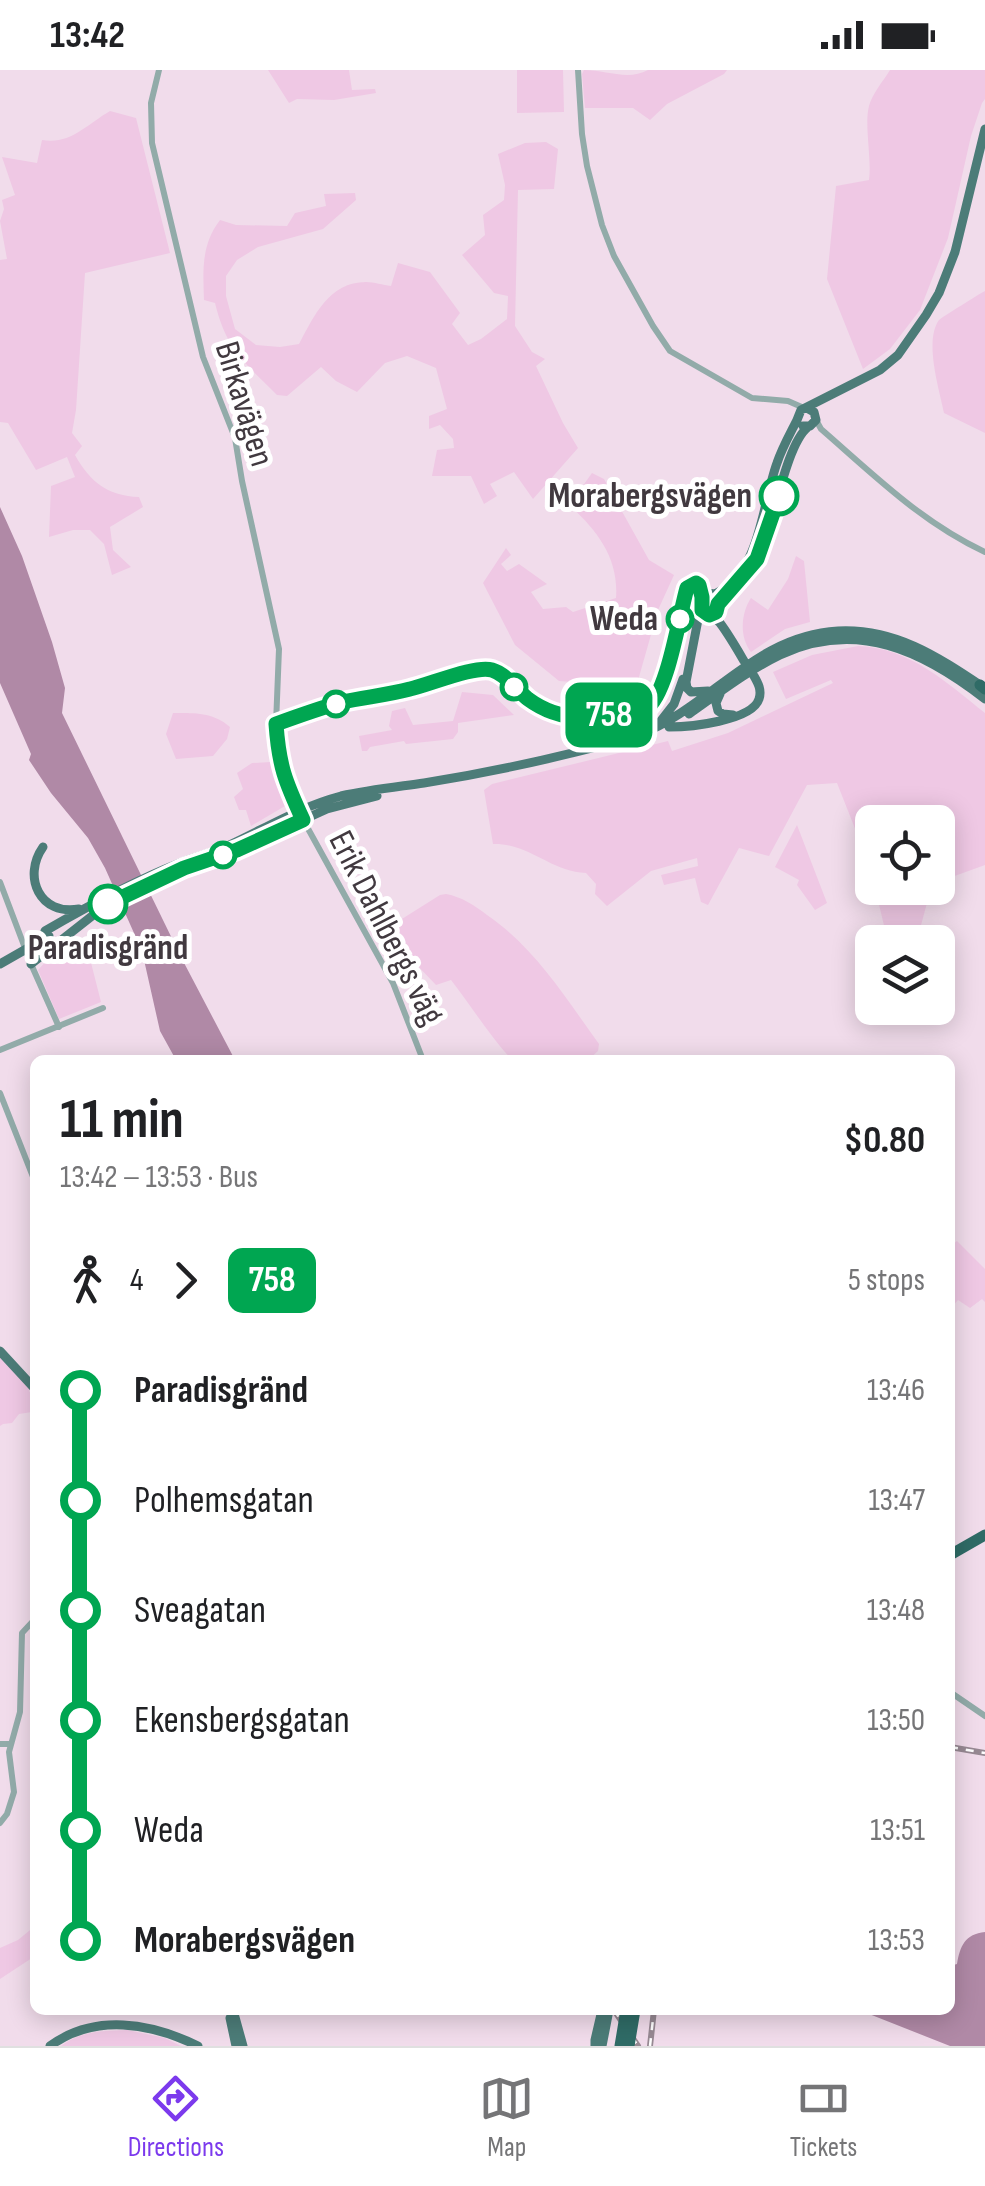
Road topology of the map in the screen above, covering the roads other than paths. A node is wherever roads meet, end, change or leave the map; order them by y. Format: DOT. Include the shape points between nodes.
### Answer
graph roads {
  1 [pos="159,70"];
  2 [pos="578,70"];
  3 [pos="985,128"];
  4 [pos="809,419"];
  5 [pos="985,552"];
  6 [pos="711,607"];
  7 [pos="690,658"];
  8 [pos="744,661"];
  9 [pos="754,676"];
  10 [pos="983,687"];
  11 [pos="716,691"];
  12 [pos="985,700"];
  13 [pos="740,714"];
  14 [pos="669,727"];
  15 [pos="652,730"];
  16 [pos="301,815"];
  17 [pos="43,847"];
  18 [pos="168,872"];
  19 [pos="0,882"];
  20 [pos="94,910"];
  21 [pos="0,961"];
  22 [pos="30,964"];
  23 [pos="102,1008"];
  24 [pos="59,1027"];
  25 [pos="0,1050"];
  26 [pos="421,1055"];
  27 [pos="0,1093"];
  28 [pos="30,1169"];
  29 [pos="0,1348"];
  30 [pos="30,1379"];
  31 [pos="985,1538"];
  32 [pos="955,1555"];
  33 [pos="30,1624"];
  34 [pos="955,1695"];
  35 [pos="985,1716"];
  36 [pos="0,1744"];
  37 [pos="11,1744"];
  38 [pos="0,1823"];
  39 [pos="232,2015"];
  40 [pos="605,2015"];
  41 [pos="607,2015"];
  42 [pos="625,2015"];
  43 [pos="634,2015"];
  44 [pos="50,2046"];
  45 [pos="197,2046"];
  46 [pos="240,2046"];
  47 [pos="601,2046"];
  48 [pos="620,2046"];
  49 [pos="629,2046"];
  1 -- 16 [label="street, Birkavägen" via="152,142 202,357 235,438 279,650 279,761"];
  2 -- 4 [label="street" via="582,134 602,225 653,326 670,351 690,364 752,398 788,402"];
  3 -- 4 [label="main road" via="955,252 926,315 898,355"];
  4 -- 5 [label="street" via="904,503"];
  4 -- 6 [label="main road" via="757,559"];
  6 -- 7 [label="main road" via="696,628"];
  6 -- 8 [label="main road"];
  7 -- 11 [label="main road" via="688,688"];
  7 -- 15 [label="main road" via="674,704"];
  9 -- 13 [label="main road" via="758,701"];
  10 -- 11 [label="main road" via="904,641 838,631 778,647"];
  11 -- 12 [label="main road" via="787,652 853,639 914,654"];
  11 -- 13 [label="main road" via="718,711"];
  11 -- 14 [label="main road"];
  11 -- 15 [label="main road"];
  13 -- 14 [label="main road"];
  14 -- 16 [label="main road" via="567,760"];
  15 -- 16 [label="main road" via="540,761 320,802"];
  16 -- 18 [label="main road"];
  16 -- 26 [label="street, Erik Dahlbergs väg" via="393,983"];
  17 -- 20 [label="main road" via="33,873 44,900 66,910"];
  18 -- 20 [label="main road"];
  18 -- 20 [label="main road"];
  19 -- 22 [label="street"];
  20 -- 21 [label="main road, bridge"];
  20 -- 22 [label="main road"];
  22 -- 24 [label="street"];
  23 -- 24 [label="street"];
  24 -- 25 [label="street"];
  27 -- 28 [label="street"];
  29 -- 30 [label="main road"];
  31 -- 32 [label="highway"];
  33 -- 37 [label="street" via="22,1633 20,1712"];
  34 -- 35 [label="street"];
  36 -- 37 [label="street"];
  37 -- 38 [label="street" via="14,1792"];
  39 -- 46 [label="main road"];
  40 -- 47 [label="main road" via="596,2033"];
  41 -- 47 [label="main road"];
  42 -- 48 [label="highway, bridge"];
  43 -- 49 [label="highway, bridge"];
  44 -- 45 [label="main road" via="77,2030 106,2025 166,2032"];
}
